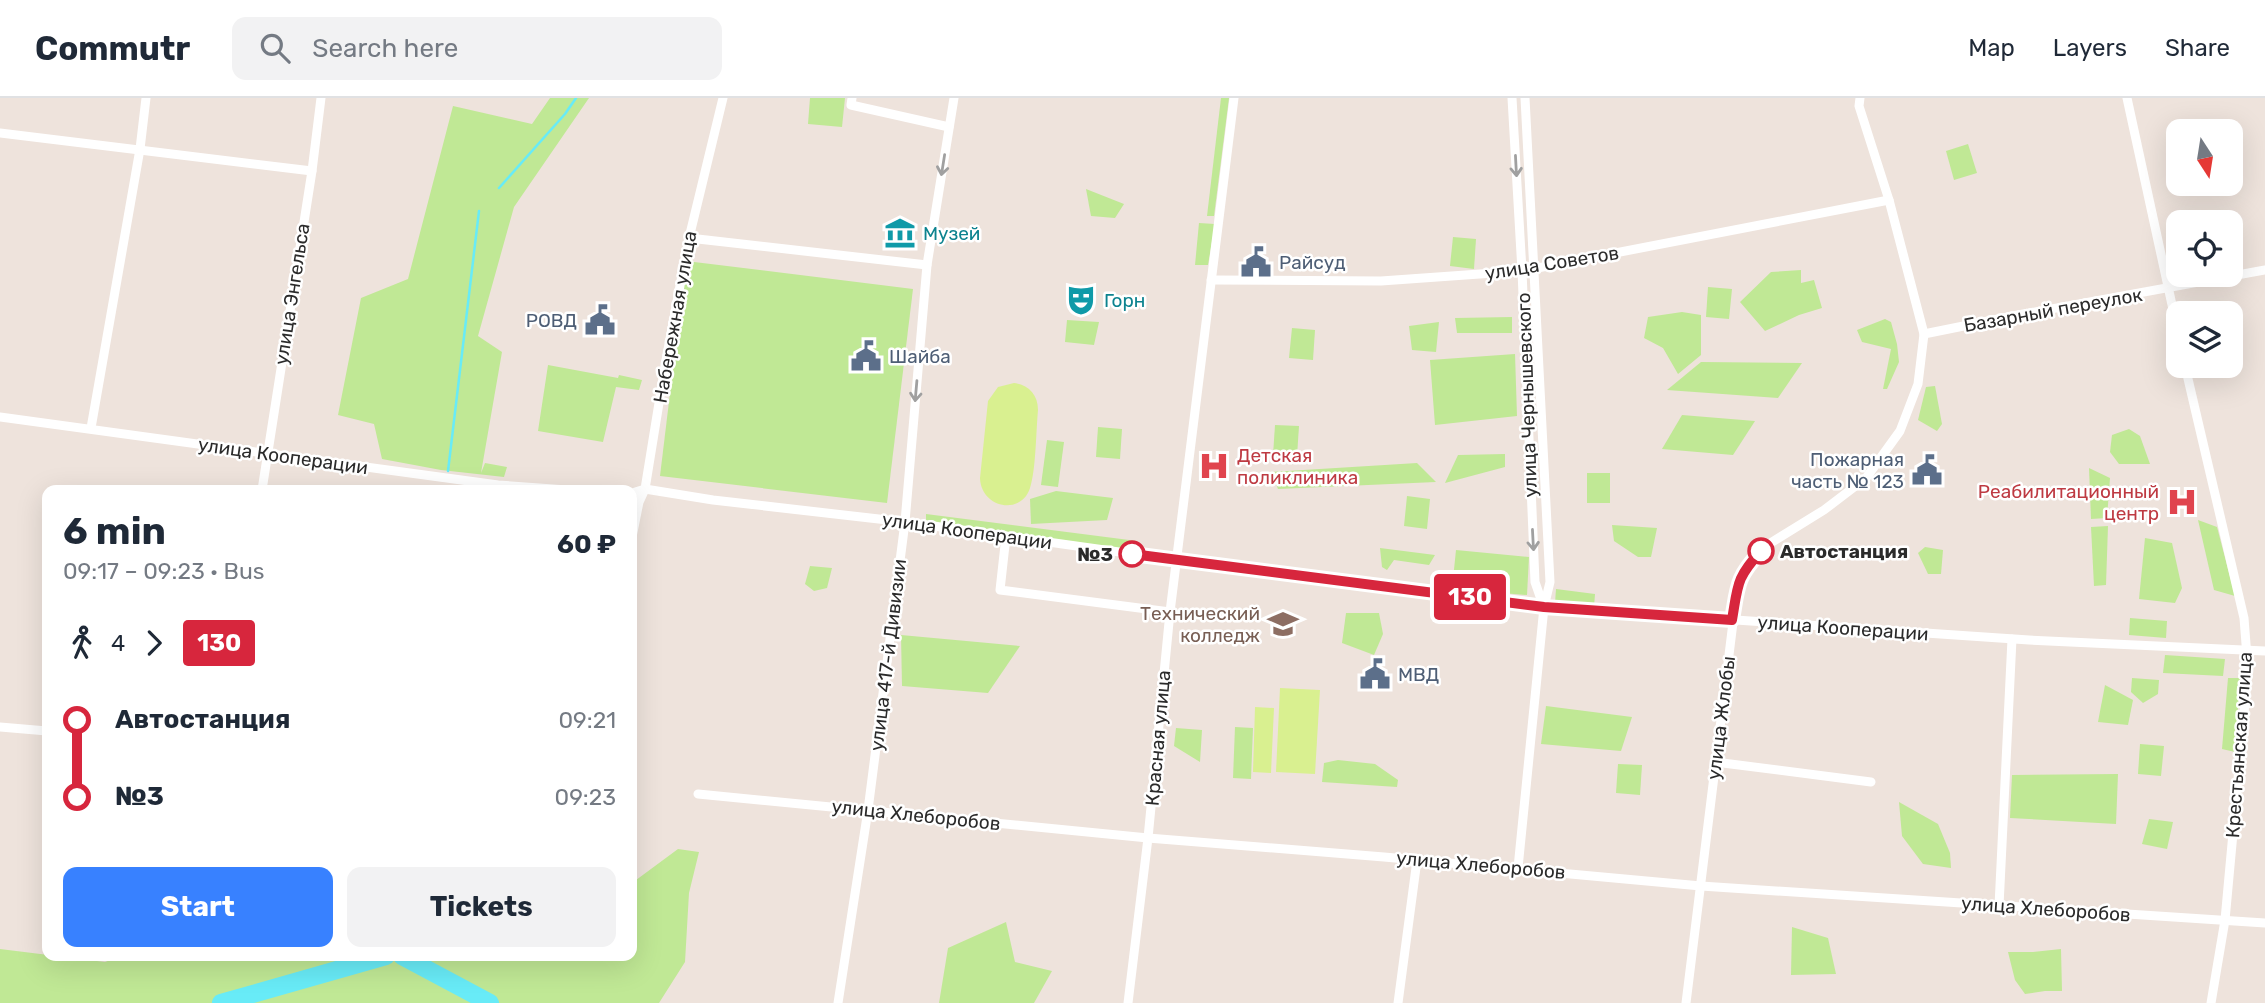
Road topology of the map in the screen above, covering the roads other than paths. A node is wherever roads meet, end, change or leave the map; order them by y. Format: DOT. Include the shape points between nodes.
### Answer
graph roads {
  1 [pos="146,98"];
  2 [pos="321,98"];
  3 [pos="723,98"];
  4 [pos="852,98"];
  5 [pos="954,98"];
  6 [pos="1234,98"];
  7 [pos="1512,98"];
  8 [pos="1525,98"];
  9 [pos="1860,98"];
  10 [pos="2127,98"];
  11 [pos="949,127"];
  12 [pos="0,133"];
  13 [pos="140,149"];
  14 [pos="312,171"];
  15 [pos="1889,200"];
  16 [pos="689,238"];
  17 [pos="927,265"];
  18 [pos="1534,269"];
  19 [pos="2265,270"];
  20 [pos="1522,271"];
  21 [pos="1211,280"];
  22 [pos="2168,289"];
  23 [pos="2171,301"];
  24 [pos="1924,334"];
  25 [pos="2188,378"];
  26 [pos="0,417"];
  27 [pos="91,428"];
  28 [pos="267,453"];
  29 [pos="263,485"];
  30 [pos="498,485"];
  31 [pos="645,489"];
  32 [pos="637,491"];
  33 [pos="637,512"];
  34 [pos="905,522"];
  35 [pos="1006,536"];
  36 [pos="1176,560"];
  37 [pos="1544,607"];
  38 [pos="1170,612"];
  39 [pos="1732,620"];
  40 [pos="2012,639"];
  41 [pos="2247,649"];
  42 [pos="2265,651"];
  43 [pos="0,727"];
  44 [pos="42,731"];
  45 [pos="1716,762"];
  46 [pos="1871,782"];
  47 [pos="698,794"];
  48 [pos="868,810"];
  49 [pos="1148,838"];
  50 [pos="1417,860"];
  51 [pos="1518,869"];
  52 [pos="1701,886"];
  53 [pos="1999,906"];
  54 [pos="2225,920"];
  55 [pos="2265,923"];
  56 [pos="838,1003"];
  57 [pos="1128,1003"];
  58 [pos="1398,1003"];
  59 [pos="1686,1003"];
  60 [pos="2211,1003"];
  1 -- 13 [label="street"];
  2 -- 14 [label="street, улица Энгельса"];
  3 -- 16 [label="street, Набережная улица"];
  4 -- 11 [label="street" via="851,105"];
  5 -- 11 [label="street, улица 417-й Дивизии"];
  6 -- 21 [label="street, Красная улица"];
  7 -- 20 [label="street, улица Чернышевского, one-way"];
  8 -- 18 [label="street, улица Чернышевского"];
  9 -- 15 [label="street, улица Жлобы"];
  10 -- 22 [label="street"];
  11 -- 17 [label="street, улица 417-й Дивизии, one-way"];
  12 -- 13 [label="street"];
  13 -- 14 [label="street"];
  13 -- 27 [label="street"];
  14 -- 28 [label="street, улица Энгельса"];
  15 -- 18 [label="street, улица Советов"];
  15 -- 24 [label="street, улица Жлобы"];
  16 -- 17 [label="street"];
  16 -- 31 [label="street, Набережная улица"];
  17 -- 34 [label="street, улица 417-й Дивизии, one-way"];
  18 -- 20 [label="street, улица Советов"];
  18 -- 37 [label="street, улица Чернышевского" via="1550,582"];
  19 -- 22 [label="street, Базарный переулок"];
  20 -- 21 [label="street, улица Советов" via="1381,281"];
  20 -- 37 [label="street, улица Чернышевского, one-way" via="1535,582"];
  21 -- 36 [label="street, Красная улица"];
  22 -- 23 [label="street"];
  22 -- 24 [label="street, Базарный переулок"];
  24 -- 39 [label="street, улица Жлобы" via="1918,384 1900,431 1866,478 1764,547 1748,565 1738,582"];
  25 -- 41 [label="street, Крестьянская улица" via="2244,618"];
  26 -- 27 [label="street, улица Кооперации"];
  27 -- 28 [label="street, улица Кооперации"];
  28 -- 29 [label="street, улица Энгельса"];
  28 -- 30 [label="street, улица Кооперации"];
  31 -- 32 [label="street, улица Кооперации"];
  31 -- 33 [label="street, Набережная улица"];
  31 -- 34 [label="street, улица Кооперации"];
  34 -- 35 [label="street, улица Кооперации"];
  34 -- 48 [label="street, улица 417-й Дивизии"];
  35 -- 36 [label="street, улица Кооперации"];
  35 -- 38 [label="street" via="1000,590"];
  36 -- 37 [label="street, улица Кооперации"];
  36 -- 38 [label="street, Красная улица"];
  37 -- 39 [label="street, улица Кооперации"];
  37 -- 51 [label="street, улица Чернышевского"];
  38 -- 49 [label="street, Красная улица"];
  39 -- 40 [label="street, улица Кооперации"];
  39 -- 45 [label="street, улица Жлобы"];
  40 -- 41 [label="street, улица Кооперации"];
  40 -- 53 [label="street"];
  41 -- 42 [label="street, улица Кооперации"];
  41 -- 54 [label="street, Крестьянская улица"];
  43 -- 44 [label="street"];
  45 -- 46 [label="street"];
  45 -- 52 [label="street, улица Жлобы"];
  47 -- 48 [label="street, улица Хлеборобов"];
  48 -- 49 [label="street, улица Хлеборобов"];
  48 -- 56 [label="street, улица 417-й Дивизии"];
  49 -- 50 [label="street, улица Хлеборобов"];
  49 -- 57 [label="street, Красная улица"];
  50 -- 51 [label="street, улица Хлеборобов"];
  50 -- 58 [label="street"];
  51 -- 52 [label="street, улица Хлеборобов"];
  52 -- 53 [label="street, улица Хлеборобов"];
  52 -- 59 [label="street, улица Жлобы"];
  53 -- 54 [label="street, улица Хлеборобов"];
  54 -- 55 [label="street, улица Хлеборобов"];
  54 -- 60 [label="street, Крестьянская улица"];
}
